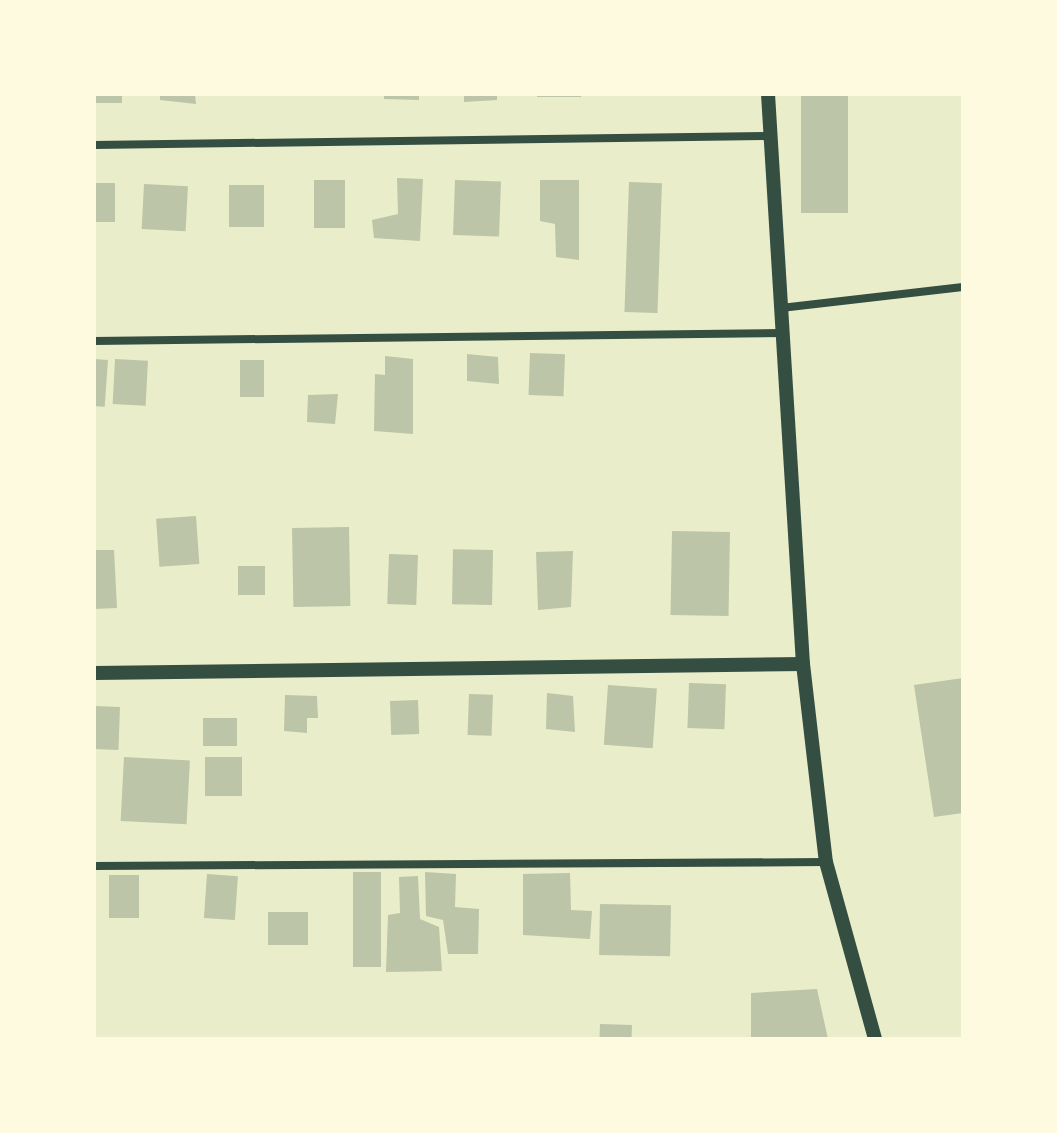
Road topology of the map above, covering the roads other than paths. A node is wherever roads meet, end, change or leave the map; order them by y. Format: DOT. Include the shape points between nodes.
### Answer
graph roads {
  1 [pos="768,94"];
  2 [pos="770,136"];
  3 [pos="94,145"];
  4 [pos="963,287"];
  5 [pos="781,308"];
  6 [pos="783,333"];
  7 [pos="94,341"];
  8 [pos="803,664"];
  9 [pos="94,673"];
  10 [pos="826,862"];
  11 [pos="94,866"];
  12 [pos="875,1039"];
  1 -- 2 [label="street"];
  2 -- 3 [label="street"];
  2 -- 5 [label="street"];
  4 -- 5 [label="street"];
  5 -- 6 [label="street"];
  6 -- 7 [label="street"];
  6 -- 8 [label="street"];
  8 -- 9 [label="street"];
  8 -- 10 [label="street"];
  10 -- 11 [label="street"];
  10 -- 12 [label="street"];
}
